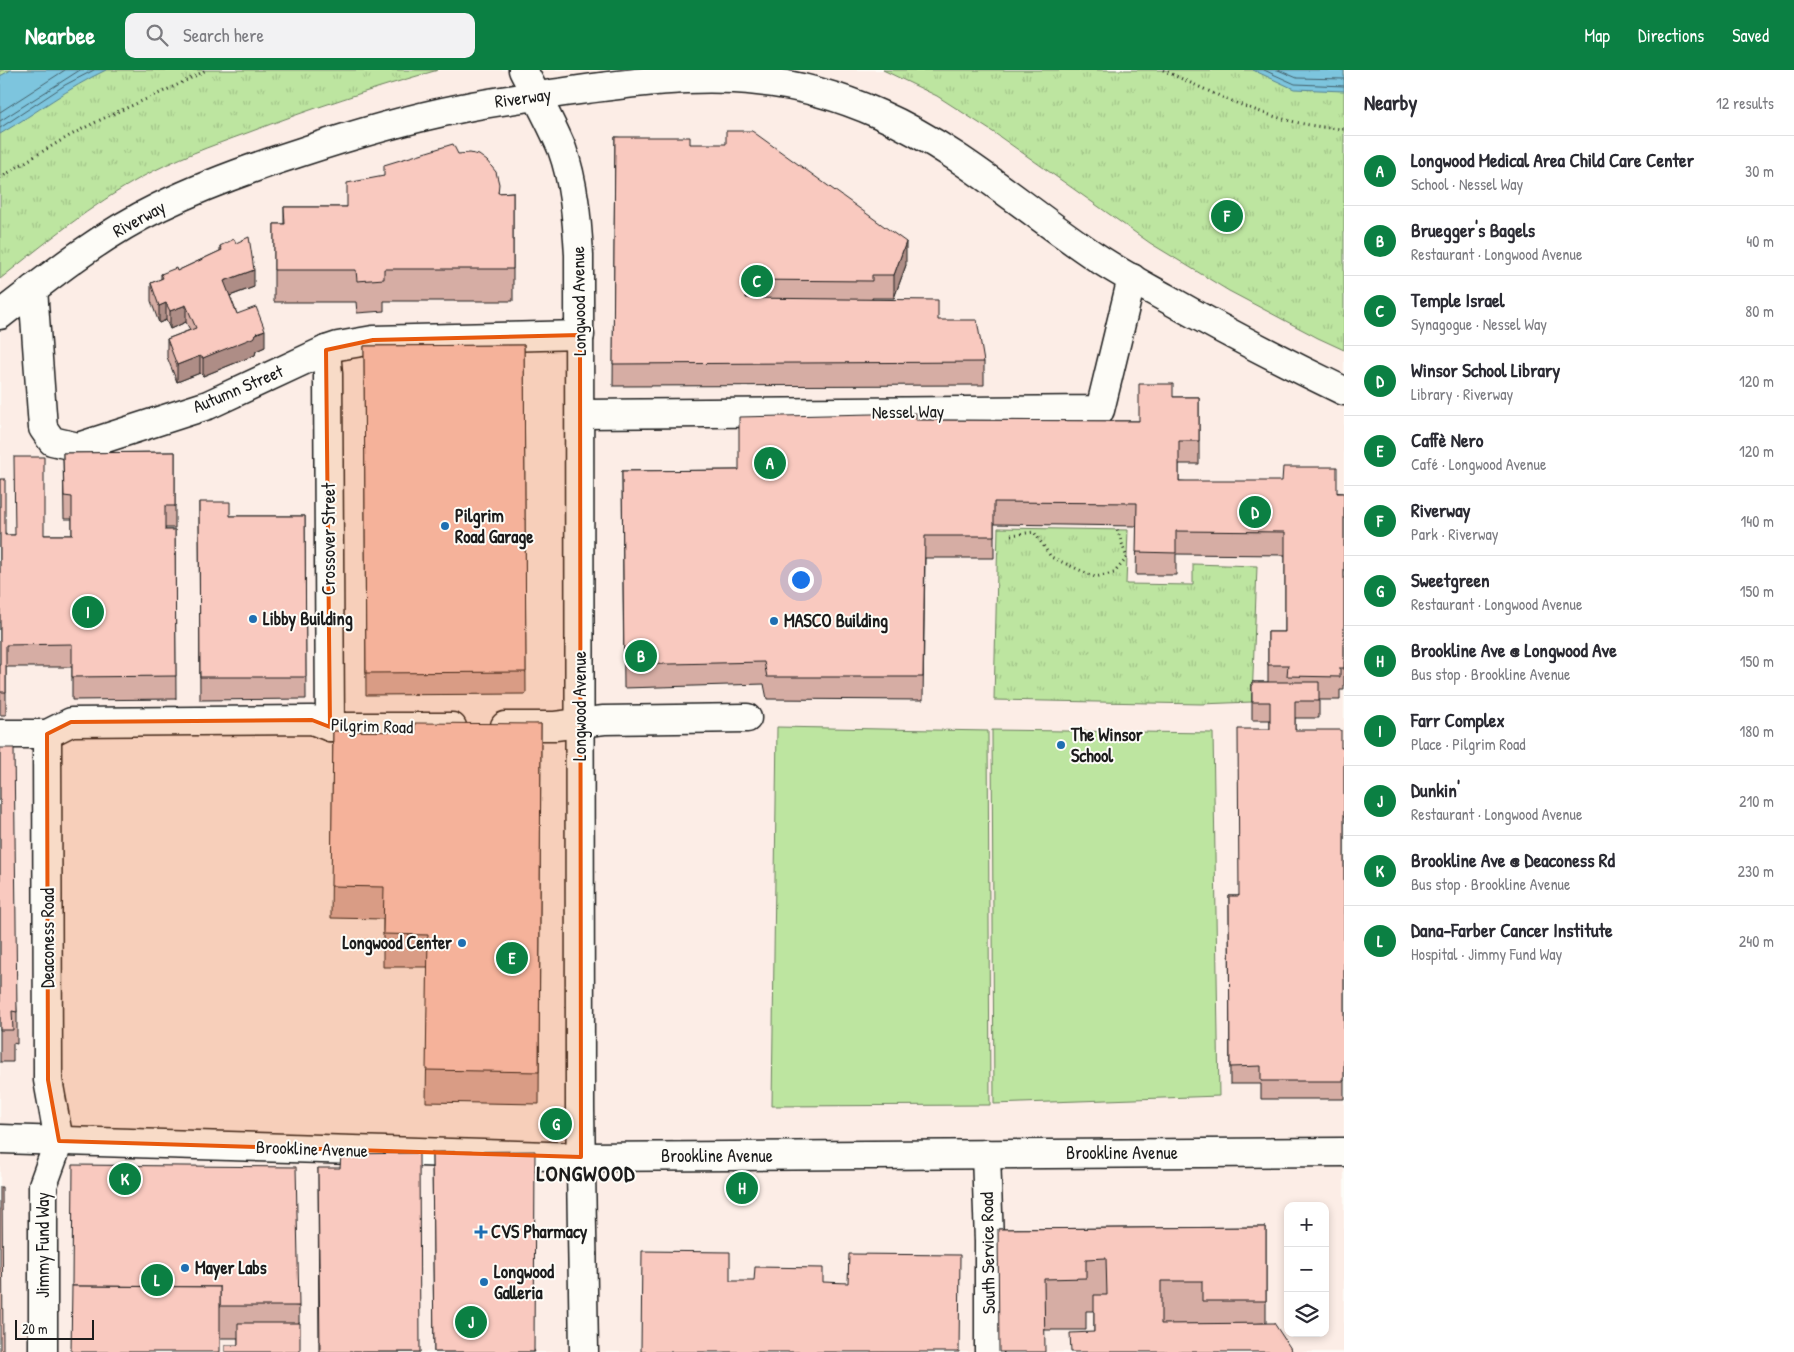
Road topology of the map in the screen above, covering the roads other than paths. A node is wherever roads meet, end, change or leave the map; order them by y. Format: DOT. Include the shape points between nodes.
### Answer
graph roads {
  1 [pos="523,70"];
  2 [pos="536,96"];
  3 [pos="1132,278"];
  4 [pos="33,289"];
  5 [pos="0,315"];
  6 [pos="580,335"];
  7 [pos="326,350"];
  8 [pos="1344,391"];
  9 [pos="580,414"];
  10 [pos="747,718"];
  11 [pos="580,723"];
  12 [pos="330,727"];
  13 [pos="0,734"];
  14 [pos="47,734"];
  15 [pos="0,1139"];
  16 [pos="59,1141"];
  17 [pos="1344,1152"];
  18 [pos="986,1154"];
  19 [pos="581,1157"];
  20 [pos="43,1352"];
  21 [pos="584,1352"];
  22 [pos="989,1352"];
  1 -- 2 [label="main road, Longwood Avenue"];
  2 -- 3 [label="main road, Riverway" via="642,82 715,79 773,83 825,95 878,114 921,135 970,166 1083,248"];
  2 -- 4 [label="main road, Riverway" via="407,120 218,180 136,218 88,248"];
  2 -- 6 [label="main road, Longwood Avenue" via="556,134 571,183 578,238"];
  3 -- 8 [label="main road, Riverway"];
  3 -- 9 [label="main road, Nessel Way" via="1100,410"];
  4 -- 5 [label="main road, Riverway"];
  4 -- 7 [label="main road, Autumn Street" via="43,428 52,441 66,445 78,447 208,405"];
  6 -- 7 [label="main road, Autumn Street" via="373,340"];
  6 -- 9 [label="main road, Longwood Avenue"];
  7 -- 12 [label="main road, Crossover Street"];
  9 -- 11 [label="main road, Longwood Avenue"];
  10 -- 11 [label="main road, Pilgrim Road"];
  11 -- 12 [label="main road, Pilgrim Road" via="555,726"];
  11 -- 19 [label="main road, Longwood Avenue"];
  12 -- 14 [label="main road, Pilgrim Road" via="312,720 71,722"];
  13 -- 14 [label="main road, Pilgrim Road"];
  14 -- 16 [label="main road, Deaconess Road" via="48,1080"];
  15 -- 16 [label="main road, Brookline Avenue"];
  16 -- 19 [label="main road, Brookline Avenue"];
  16 -- 20 [label="main road, Jimmy Fund Way" via="43,1185"];
  17 -- 18 [label="main road, Brookline Avenue"];
  18 -- 19 [label="main road, Brookline Avenue"];
  18 -- 22 [label="main road, South Service Road"];
  19 -- 21 [label="main road, Longwood Avenue"];
}
